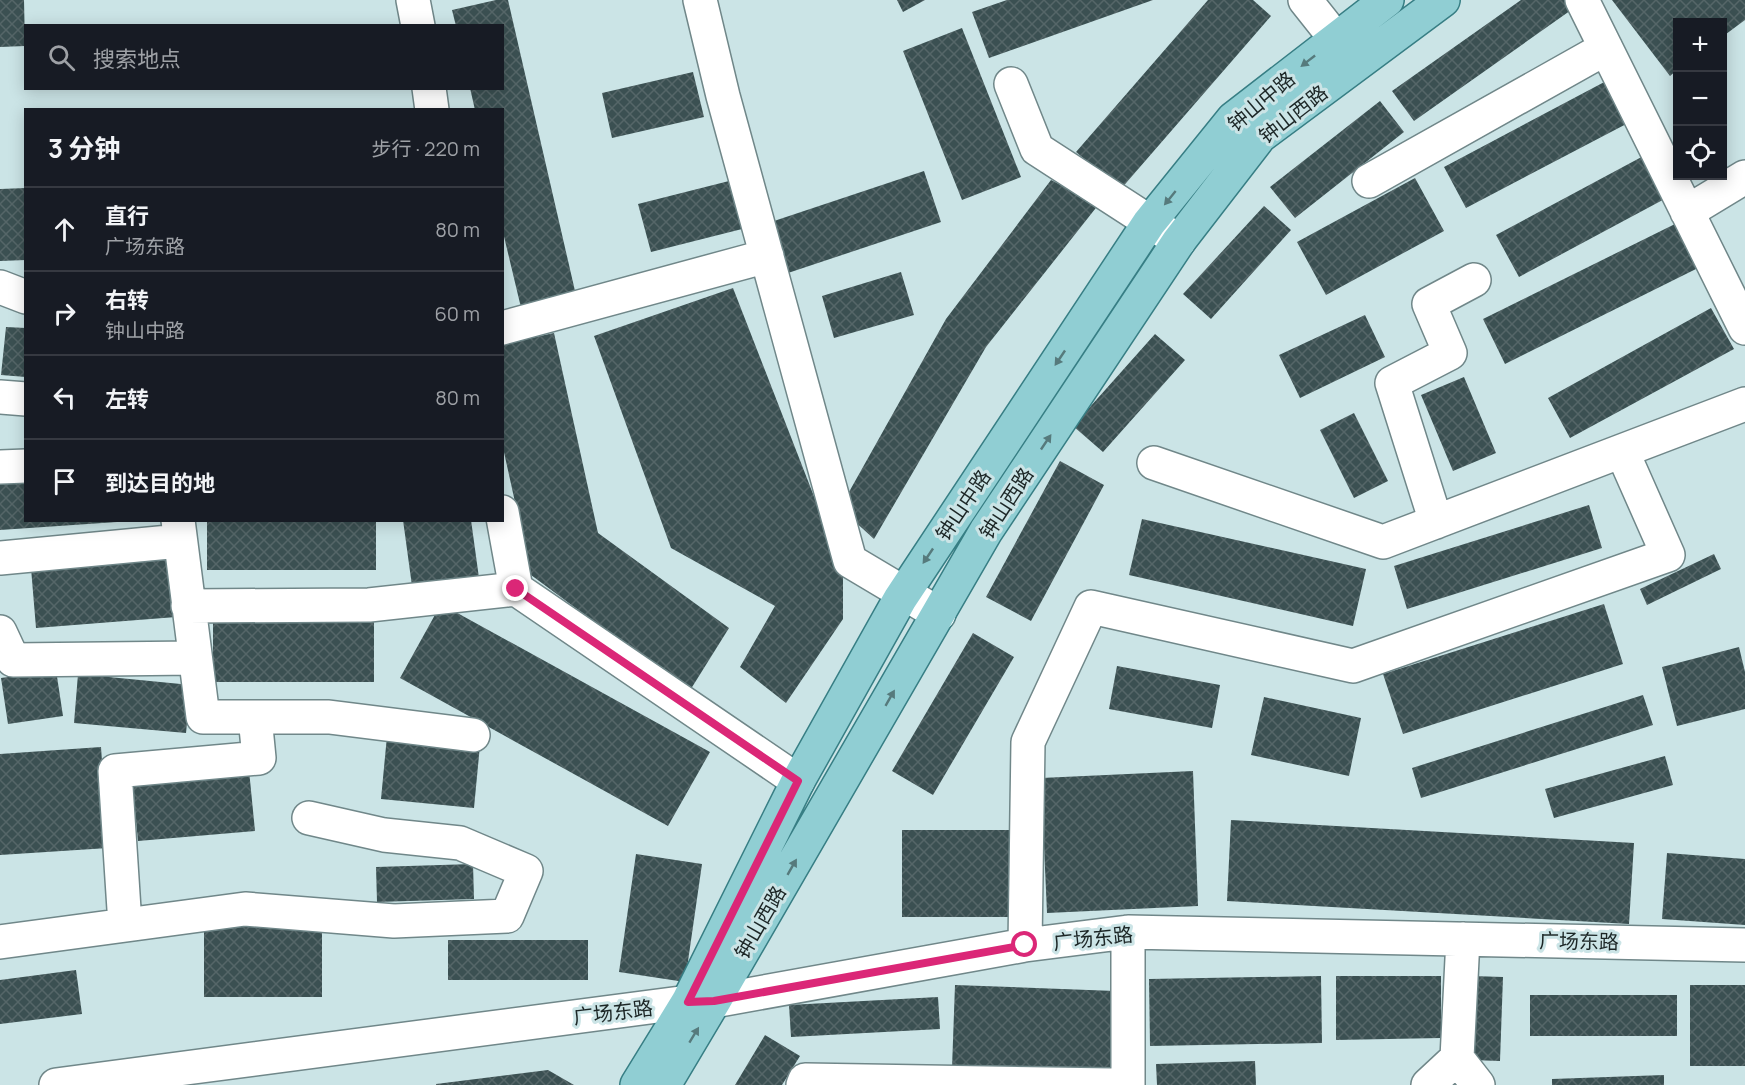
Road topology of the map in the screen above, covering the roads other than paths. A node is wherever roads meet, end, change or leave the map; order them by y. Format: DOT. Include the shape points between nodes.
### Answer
graph roads {
  1 [pos="413,0"];
  2 [pos="700,0"];
  3 [pos="1305,0"];
  4 [pos="1387,0"];
  5 [pos="1443,0"];
  6 [pos="1582,0"];
  7 [pos="418,24"];
  8 [pos="1336,39"];
  9 [pos="1606,48"];
  10 [pos="1011,84"];
  11 [pos="429,90"];
  12 [pos="432,108"];
  13 [pos="1745,177"];
  14 [pos="1370,181"];
  15 [pos="1687,212"];
  16 [pos="1149,223"];
  17 [pos="1179,241"];
  18 [pos="767,256"];
  19 [pos="1474,280"];
  20 [pos="0,287"];
  21 [pos="24,296"];
  22 [pos="504,327"];
  23 [pos="1745,328"];
  24 [pos="0,397"];
  25 [pos="24,399"];
  26 [pos="1745,404"];
  27 [pos="1622,451"];
  28 [pos="1154,463"];
  29 [pos="24,466"];
  30 [pos="0,467"];
  31 [pos="504,522"];
  32 [pos="1436,522"];
  33 [pos="179,531"];
  34 [pos="0,558"];
  35 [pos="516,589"];
  36 [pos="903,594"];
  37 [pos="189,606"];
  38 [pos="939,614"];
  39 [pos="0,632"];
  40 [pos="195,658"];
  41 [pos="255,717"];
  42 [pos="473,735"];
  43 [pos="798,781"];
  44 [pos="309,818"];
  45 [pos="125,925"];
  46 [pos="1128,932"];
  47 [pos="1462,939"];
  48 [pos="0,942"];
  49 [pos="1025,945"];
  50 [pos="1745,945"];
  51 [pos="701,1001"];
  52 [pos="1456,1058"];
  53 [pos="229,1073"];
  54 [pos="1017,1084"];
  55 [pos="56,1085"];
  56 [pos="638,1085"];
  57 [pos="664,1085"];
  58 [pos="803,1085"];
  59 [pos="1112,1085"];
  60 [pos="1128,1085"];
  61 [pos="1428,1085"];
  62 [pos="1478,1085"];
  1 -- 7 [label="street"];
  2 -- 18 [label="street"];
  3 -- 8 [label="street"];
  4 -- 8 [label="main road, 钟山中路"];
  5 -- 17 [label="main road, 钟山西路" via="1260,136"];
  6 -- 9 [label="street"];
  8 -- 16 [label="main road, 钟山中路, one-way" via="1233,119"];
  9 -- 14 [label="street"];
  9 -- 15 [label="street"];
  10 -- 16 [label="street" via="1037,149"];
  11 -- 12 [label="street"];
  13 -- 15 [label="street"];
  15 -- 23 [label="street"];
  16 -- 17 [label="street"];
  16 -- 36 [label="main road, 钟山中路, one-way"];
  38 -- 17 [label="main road, 钟山西路, one-way" via="986,531"];
  18 -- 22 [label="street"];
  18 -- 36 [label="street" via="850,561"];
  19 -- 32 [label="street" via="1429,304 1450,353 1392,383"];
  20 -- 21 [label="street"];
  24 -- 25 [label="street"];
  26 -- 27 [label="street"];
  27 -- 32 [label="street"];
  27 -- 49 [label="street" via="1668,555 1353,666 1091,607 1028,742"];
  28 -- 32 [label="street" via="1383,542"];
  29 -- 30 [label="street"];
  31 -- 35 [label="street"];
  33 -- 34 [label="street"];
  33 -- 37 [label="street"];
  35 -- 37 [label="street" via="369,605"];
  35 -- 43 [label="street"];
  36 -- 38 [label="street"];
  36 -- 43 [label="main road, 钟山中路"];
  37 -- 40 [label="street"];
  51 -- 38 [label="main road, 钟山西路, one-way"];
  39 -- 40 [label="street" via="13,660"];
  40 -- 41 [label="street" via="203,717"];
  41 -- 42 [label="street" via="329,717"];
  41 -- 45 [label="street" via="259,758 115,771"];
  43 -- 51 [label="main road, 钟山中路"];
  44 -- 45 [label="street" via="384,835 460,843 526,870 507,916 394,921 245,909"];
  45 -- 48 [label="street"];
  46 -- 47 [label="street, 广场东路"];
  46 -- 49 [label="street, 广场东路"];
  46 -- 60 [label="street"];
  47 -- 50 [label="street, 广场东路"];
  47 -- 52 [label="street"];
  49 -- 51 [label="street, 广场东路"];
  51 -- 53 [label="street, 广场东路"];
  51 -- 56 [label="main road, 钟山中路"];
  57 -- 51 [label="main road, 钟山西路, one-way"];
  52 -- 61 [label="street"];
  52 -- 62 [label="street"];
  53 -- 55 [label="street, 广场东路"];
  54 -- 58 [label="street" via="805,1080"];
  54 -- 59 [label="street"];
}
